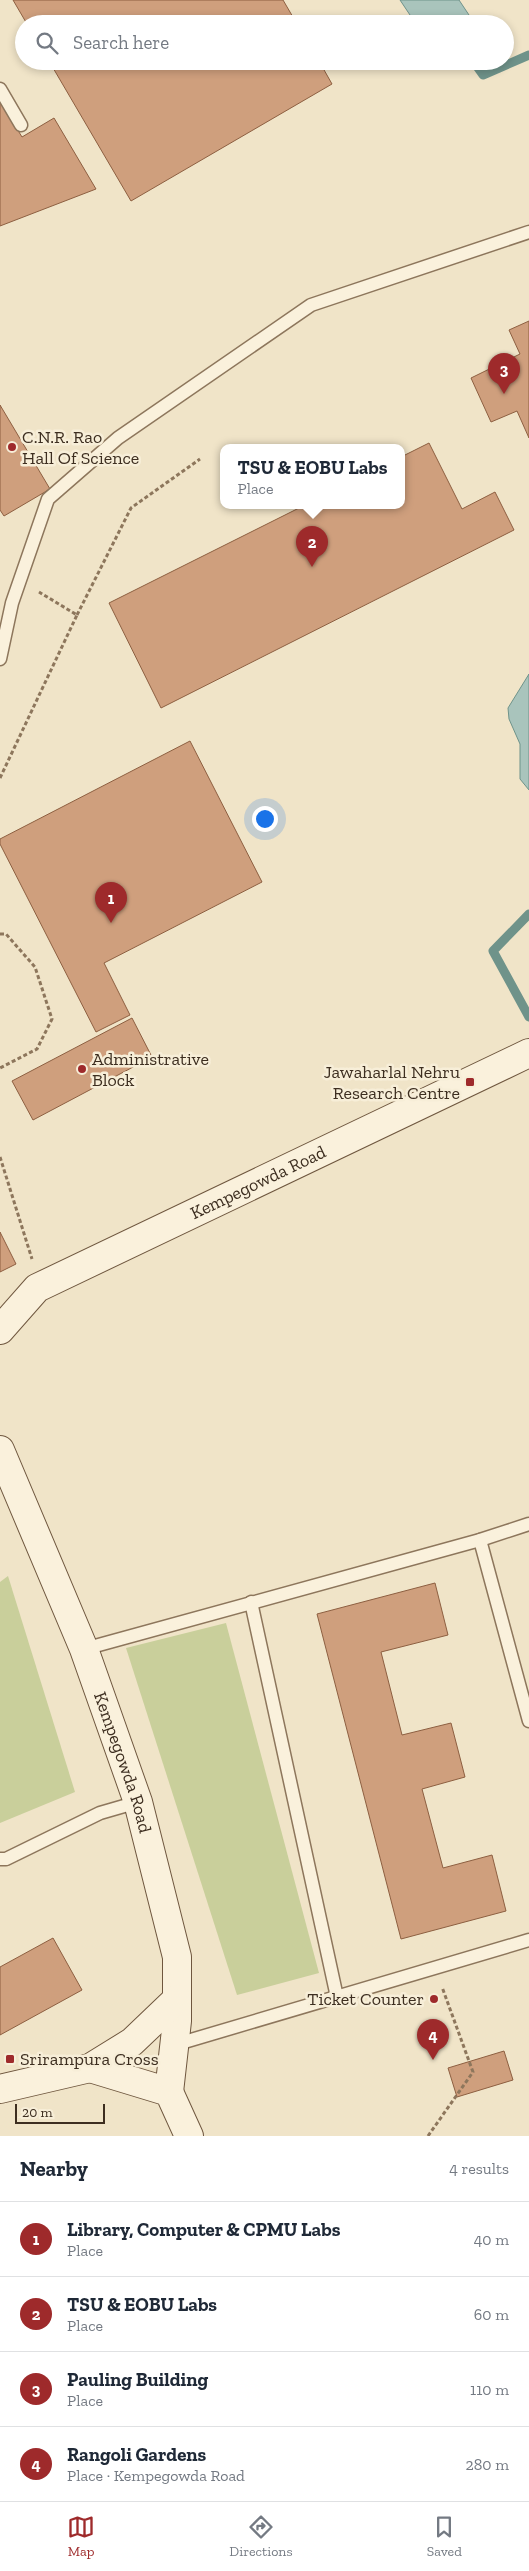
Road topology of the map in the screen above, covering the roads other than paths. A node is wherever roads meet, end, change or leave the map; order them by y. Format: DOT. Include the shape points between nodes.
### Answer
graph roads {
  1 [pos="0,89"];
  2 [pos="21,126"];
  3 [pos="529,232"];
  4 [pos="0,660"];
  5 [pos="528,1054"];
  6 [pos="0,1330"];
  7 [pos="0,1450"];
  8 [pos="529,1524"];
  9 [pos="480,1540"];
  10 [pos="251,1602"];
  11 [pos="84,1649"];
  12 [pos="529,1721"];
  13 [pos="138,1802"];
  14 [pos="0,1859"];
  15 [pos="529,1940"];
  16 [pos="337,1997"];
  17 [pos="177,1999"];
  18 [pos="174,2045"];
  19 [pos="90,2068"];
  20 [pos="0,2089"];
  21 [pos="169,2092"];
  22 [pos="189,2136"];
  1 -- 2 [label="lane"];
  3 -- 4 [label="lane" via="311,305 118,438 48,499 12,602"];
  5 -- 6 [label="street, Kempegowda Road" via="42,1286"];
  7 -- 11 [label="street, Kempegowda Road"];
  8 -- 9 [label="lane"];
  9 -- 10 [label="lane"];
  9 -- 12 [label="lane"];
  10 -- 11 [label="lane"];
  10 -- 16 [label="lane"];
  11 -- 13 [label="street, Kempegowda Road"];
  13 -- 14 [label="lane" via="100,1813 6,1860"];
  13 -- 17 [label="street, Kempegowda Road" via="177,1957"];
  15 -- 16 [label="lane"];
  16 -- 18 [label="lane"];
  17 -- 18 [label="street, Kempegowda Road"];
  17 -- 19 [label="street" via="132,2042"];
  18 -- 21 [label="street, Kempegowda Road"];
  19 -- 20 [label="street"];
  19 -- 21 [label="street"];
  21 -- 22 [label="street"];
}
